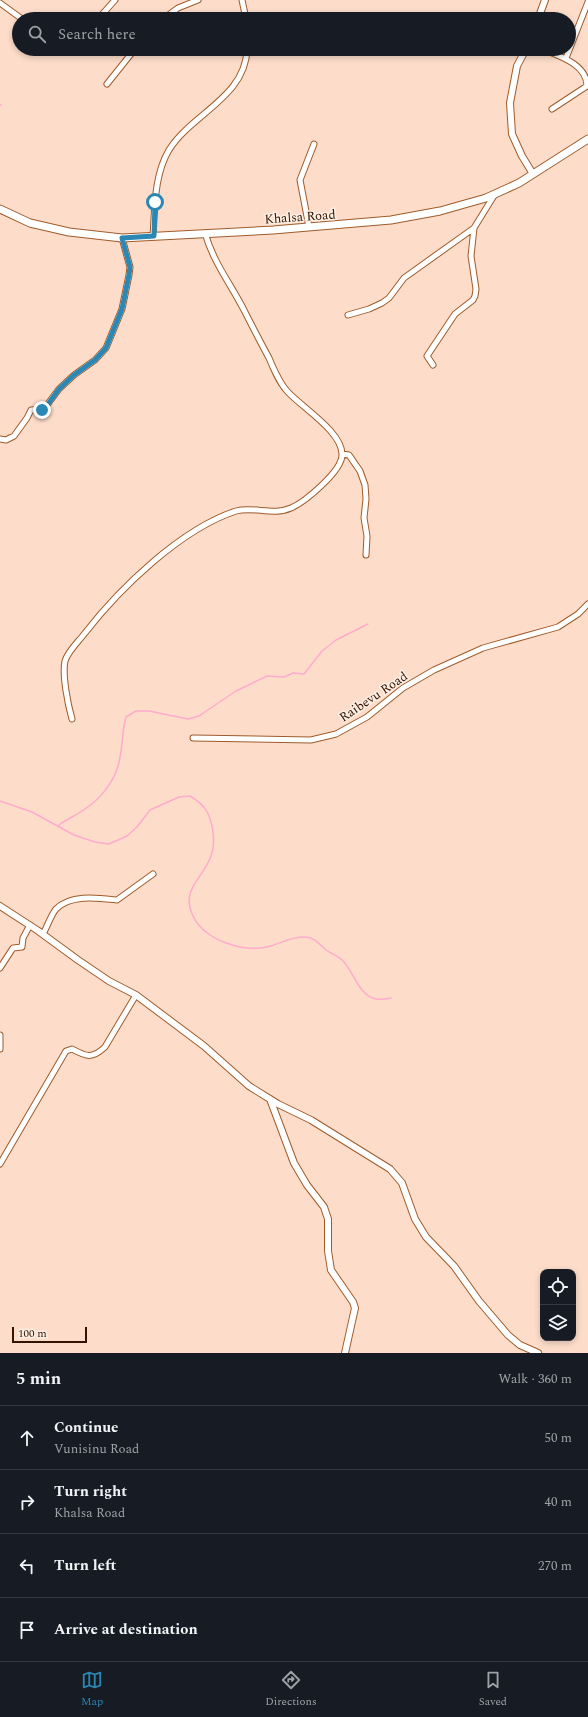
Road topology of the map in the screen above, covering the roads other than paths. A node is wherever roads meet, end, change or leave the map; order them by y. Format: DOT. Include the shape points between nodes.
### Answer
graph roads {
  1 [pos="115,0"];
  2 [pos="198,0"];
  3 [pos="242,0"];
  4 [pos="545,0"];
  5 [pos="588,2"];
  6 [pos="0,3"];
  7 [pos="12,12"];
  8 [pos="104,12"];
  9 [pos="173,12"];
  10 [pos="245,12"];
  11 [pos="541,12"];
  12 [pos="576,33"];
  13 [pos="129,56"];
  14 [pos="246,56"];
  15 [pos="522,56"];
  16 [pos="561,56"];
  17 [pos="566,58"];
  18 [pos="107,84"];
  19 [pos="552,109"];
  20 [pos="588,139"];
  21 [pos="314,144"];
  22 [pos="533,174"];
  23 [pos="496,193"];
  24 [pos="0,210"];
  25 [pos="309,227"];
  26 [pos="474,228"];
  27 [pos="205,233"];
  28 [pos="154,236"];
  29 [pos="122,238"];
  30 [pos="348,315"];
  31 [pos="433,365"];
  32 [pos="0,439"];
  33 [pos="342,454"];
  34 [pos="366,554"];
  35 [pos="588,604"];
  36 [pos="72,719"];
  37 [pos="193,738"];
  38 [pos="153,874"];
  39 [pos="0,906"];
  40 [pos="30,925"];
  41 [pos="43,934"];
  42 [pos="0,968"];
  43 [pos="136,995"];
  44 [pos="0,1035"];
  45 [pos="0,1049"];
  46 [pos="270,1098"];
  47 [pos="0,1164"];
  48 [pos="345,1353"];
  49 [pos="538,1353"];
  1 -- 8 [label="street"];
  2 -- 9 [label="street"];
  3 -- 10 [label="street"];
  4 -- 11 [label="street"];
  5 -- 12 [label="street"];
  6 -- 7 [label="street"];
  13 -- 18 [label="street"];
  14 -- 28 [label="street" via="244,66 228,94 182,134 169,150 160,171 155,202"];
  15 -- 22 [label="street" via="517,66 510,103 512,134"];
  16 -- 17 [label="street"];
  17 -- 19 [label="street" via="587,80 587,86"];
  20 -- 22 [label="main road, Khalsa Road"];
  21 -- 25 [label="street" via="300,180"];
  22 -- 23 [label="main road, Khalsa Road"];
  23 -- 25 [label="main road, Khalsa Road" via="440,211 391,220"];
  23 -- 26 [label="street"];
  24 -- 29 [label="main road, Khalsa Road" via="30,223 69,232"];
  25 -- 27 [label="main road, Khalsa Road"];
  26 -- 30 [label="street" via="404,278 382,303"];
  26 -- 31 [label="street" via="471,256 476,293 473,300 455,314 428,353 427,356"];
  27 -- 28 [label="main road, Khalsa Road"];
  27 -- 33 [label="street" via="213,258 236,295 282,383 331,433"];
  28 -- 29 [label="main road, Khalsa Road"];
  29 -- 32 [label="street" via="130,267 129,275 122,309 106,348 59,389 44,409 30,411 12,438"];
  33 -- 34 [label="street" via="352,458 365,485"];
  33 -- 36 [label="street" via="341,463 336,470 296,506 283,511 237,511 208,523 157,559 113,600 74,647 66,661 68,705"];
  35 -- 37 [label="street, Raibevu Road" via="558,627 483,648 443,666 403,688 367,717 336,734 311,740"];
  38 -- 41 [label="street" via="117,900 93,898 69,901 56,909"];
  39 -- 40 [label="street"];
  40 -- 41 [label="street"];
  40 -- 42 [label="street" via="23,938 22,947 13,948"];
  41 -- 43 [label="street" via="78,960"];
  43 -- 46 [label="street" via="204,1046 249,1086"];
  43 -- 47 [label="street" via="101,1051 92,1056 72,1049 66,1051"];
  44 -- 45 [label="street"];
  46 -- 48 [label="street" via="294,1163 324,1207 328,1219 331,1270 355,1308"];
  46 -- 49 [label="street" via="311,1120 396,1174 406,1191 415,1219 426,1237 454,1266 508,1336"];
}
